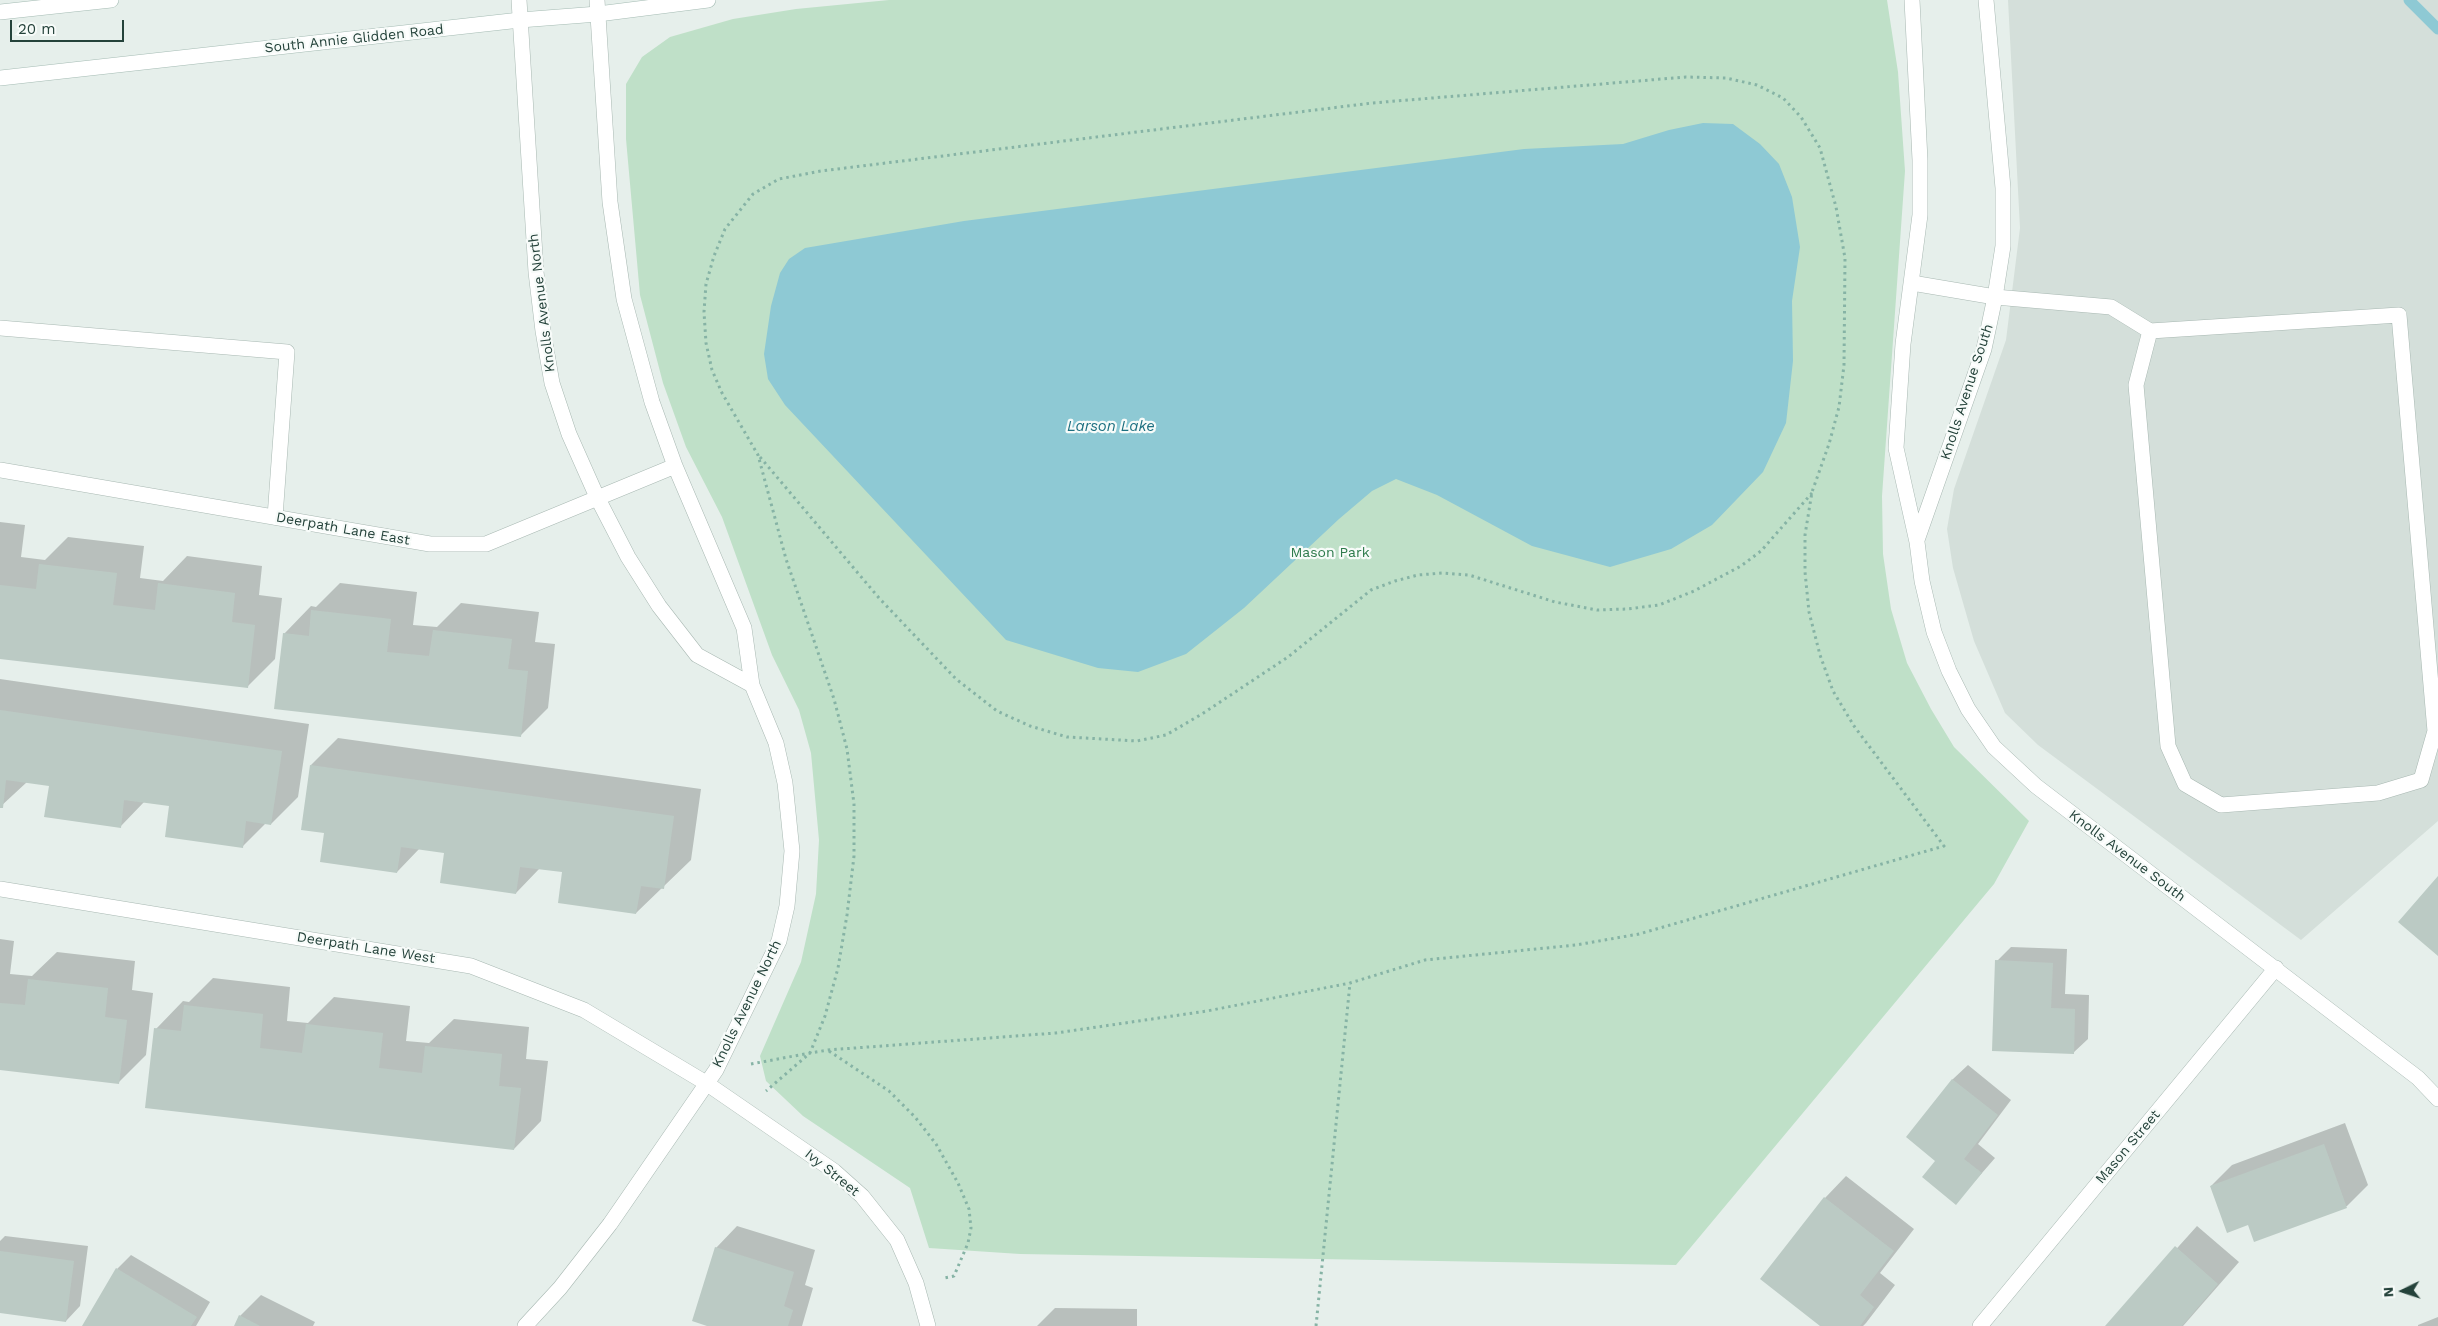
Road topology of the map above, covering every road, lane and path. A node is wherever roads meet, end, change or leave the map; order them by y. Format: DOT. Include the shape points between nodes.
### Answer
graph roads {
  1 [pos="111,0"];
  2 [pos="518,0"];
  3 [pos="708,0"];
  4 [pos="1912,0"];
  5 [pos="1986,0"];
  6 [pos="597,7"];
  7 [pos="0,12"];
  8 [pos="520,20"];
  9 [pos="0,78"];
  10 [pos="1912,283"];
  11 [pos="1995,297"];
  12 [pos="0,328"];
  13 [pos="2150,331"];
  14 [pos="758,455"];
  15 [pos="675,466"];
  16 [pos="0,470"];
  17 [pos="1812,492"];
  18 [pos="597,497"];
  19 [pos="274,517"];
  20 [pos="1917,542"];
  21 [pos="752,685"];
  22 [pos="0,889"];
  23 [pos="2276,968"];
  24 [pos="1350,983"];
  25 [pos="828,1050"];
  26 [pos="810,1053"];
  27 [pos="716,1070"];
  28 [pos="706,1083"];
  29 [pos="2438,1099"];
  30 [pos="744,1110"];
  31 [pos="916,1283"];
  32 [pos="525,1326"];
  33 [pos="928,1326"];
  34 [pos="1316,1326"];
  35 [pos="1980,1326"];
  1 -- 7 [label="street"];
  2 -- 8 [label="street, Knolls Avenue North"];
  3 -- 6 [label="street, South Annie Glidden Road"];
  4 -- 10 [label="street, Knolls Avenue South" via="1920,160 1920,215"];
  5 -- 11 [label="street, Knolls Avenue South" via="2003,188 2002,246"];
  6 -- 8 [label="street, South Annie Glidden Road"];
  6 -- 15 [label="street, Knolls Avenue North" via="617,262 652,402"];
  8 -- 9 [label="street, South Annie Glidden Road"];
  8 -- 18 [label="street, Knolls Avenue North" via="536,272 543,331 552,383 569,434"];
  10 -- 11 [label="street"];
  10 -- 20 [label="street, Knolls Avenue South" via="1903,344 1896,448"];
  11 -- 13 [label="street" via="2111,307"];
  11 -- 20 [label="street, Knolls Avenue South" via="1984,349"];
  12 -- 19 [label="street" via="287,352"];
  13 -- 13 [label="street" via="2399,316 2434,732 2421,780 2378,793 2221,805 2185,784 2168,746 2136,385"];
  14 -- 17 [label="path" via="878,598 956,679 997,711 1030,726 1067,737 1101,740 1137,741 1166,735 1288,657 1371,590 1418,575 1469,575 1555,602 1597,610 1659,605 1741,566 1762,551"];
  14 -- 17 [label="path" via="712,370 706,344 706,284 725,230 753,194 779,179 821,171 1372,103 1686,77 1726,78 1757,85 1783,98 1801,117 1820,148 1836,207 1845,258 1844,365 1839,407"];
  14 -- 26 [label="path" via="794,585 834,699 847,749 854,804 854,856 838,968 825,1016"];
  15 -- 18 [label="street, Deerpath Lane East"];
  15 -- 21 [label="street, Knolls Avenue North" via="744,628"];
  16 -- 19 [label="street, Deerpath Lane East"];
  17 -- 24 [label="path" via="1805,534 1805,572 1809,612 1830,682 1854,726 1944,846 1639,934 1576,945 1425,960"];
  18 -- 19 [label="street, Deerpath Lane East" via="486,544 430,544"];
  18 -- 21 [label="street, Knolls Avenue North" via="628,557 659,606 698,655"];
  20 -- 23 [label="street, Knolls Avenue South" via="1922,581 1937,640 1968,709 1994,747 2074,817"];
  21 -- 27 [label="street, Knolls Avenue North" via="776,743 785,783 792,851 787,906 779,941"];
  22 -- 28 [label="street, Deerpath Lane West" via="471,966 584,1010"];
  23 -- 29 [label="street, Knolls Avenue South" via="2418,1078"];
  23 -- 35 [label="street, Mason Street"];
  24 -- 25 [label="path" via="1207,1011 1056,1033"];
  24 -- 34 [label="path"];
  25 -- 26 [label="path"];
  25 -- 31 [label="path" via="889,1091 915,1118 936,1144 969,1209 971,1228 968,1243 954,1276"];
  26 -- 27 [label="path"];
  26 -- 30 [label="path"];
  27 -- 28 [label="street, Knolls Avenue North"];
  28 -- 30 [label="street, Ivy Street"];
  28 -- 32 [label="street, Knolls Avenue North" via="610,1224 560,1288"];
  30 -- 31 [label="street, Ivy Street" via="834,1171 862,1196 897,1240"];
  31 -- 33 [label="street, Ivy Street"];
}
